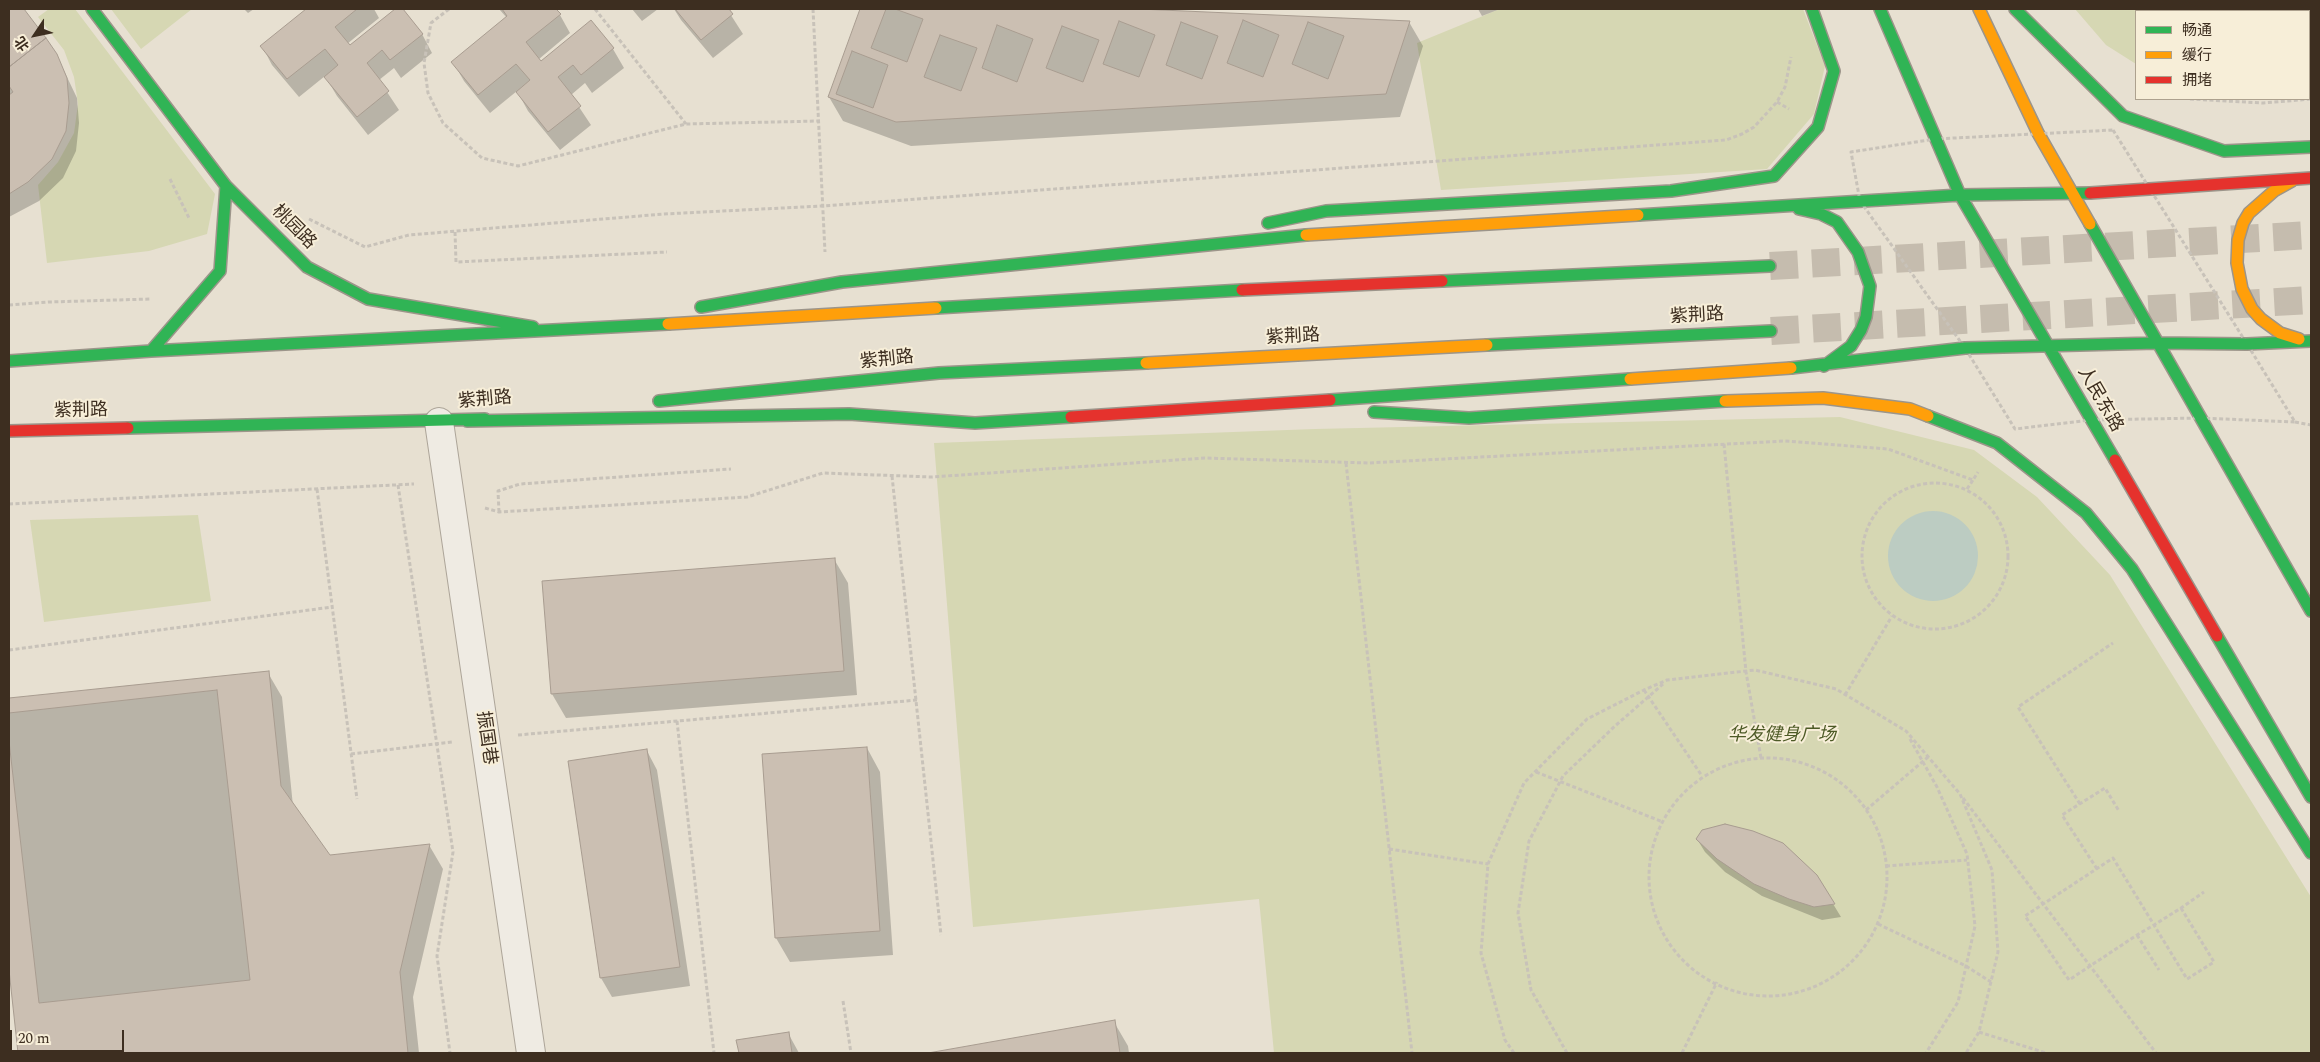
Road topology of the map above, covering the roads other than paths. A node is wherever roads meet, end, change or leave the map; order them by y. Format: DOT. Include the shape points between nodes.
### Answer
graph roads {
  1 [pos="92,9"];
  2 [pos="1812,9"];
  3 [pos="1880,9"];
  4 [pos="1979,9"];
  5 [pos="2015,9"];
  6 [pos="2311,146"];
  7 [pos="2311,178"];
  8 [pos="2298,179"];
  9 [pos="226,186"];
  10 [pos="2074,194"];
  11 [pos="1960,195"];
  12 [pos="1776,206"];
  13 [pos="1259,225"];
  14 [pos="1230,231"];
  15 [pos="1126,252"];
  16 [pos="1770,266"];
  17 [pos="693,308"];
  18 [pos="674,311"];
  19 [pos="559,331"];
  20 [pos="1771,331"];
  21 [pos="2310,341"];
  22 [pos="2156,343"];
  23 [pos="2048,348"];
  24 [pos="151,351"];
  25 [pos="9,361"];
  26 [pos="1824,366"];
  27 [pos="644,403"];
  28 [pos="1263,405"];
  29 [pos="604,407"];
  30 [pos="467,421"];
  31 [pos="439,422"];
  32 [pos="9,431"];
  33 [pos="2311,611"];
  34 [pos="2311,797"];
  35 [pos="2311,853"];
  36 [pos="531,1053"];
  1 -- 9 [label="main road, 桃园路"];
  2 -- 13 [label="main road" via="1834,71 1818,127 1774,176 1671,191 1326,211"];
  3 -- 11 [label="main road, 人民东路"];
  4 -- 10 [label="main road" via="2038,132"];
  5 -- 6 [label="main road" via="2123,116 2224,151"];
  7 -- 8 [label="main road"];
  8 -- 10 [label="main road"];
  8 -- 21 [label="main road" via="2274,191 2249,213 2238,240 2237,263 2242,289 2260,319 2280,333"];
  9 -- 19 [label="main road, 桃园路" via="307,267 368,299"];
  9 -- 24 [label="main road" via="220,271"];
  10 -- 11 [label="main road"];
  10 -- 22 [label="main road"];
  11 -- 12 [label="main road"];
  11 -- 23 [label="main road, 人民东路"];
  12 -- 15 [label="main road" via="1278,237"];
  12 -- 26 [label="main road" via="1821,214 1837,222 1858,252 1866,272 1870,300 1861,330 1851,346"];
  14 -- 15 [label="main road"];
  15 -- 17 [label="main road" via="828,285"];
  16 -- 19 [label="main road" via="1174,293"];
  18 -- 19 [label="main road"];
  19 -- 24 [label="main road"];
  20 -- 27 [label="main road, 紫荆路" via="939,373"];
  21 -- 22 [label="main road"];
  22 -- 23 [label="main road"];
  22 -- 33 [label="main road"];
  23 -- 26 [label="main road" via="1965,348"];
  23 -- 34 [label="main road, 人民东路" via="2299,768"];
  24 -- 25 [label="main road"];
  26 -- 28 [label="main road"];
  28 -- 30 [label="main road" via="975,423 849,414"];
  28 -- 35 [label="main road" via="1469,418 1742,400 1823,398 1910,409 1997,443 2086,513 2132,569"];
  29 -- 30 [label="main road, 紫荆路"];
  30 -- 31 [label="main road, 紫荆路"];
  31 -- 32 [label="main road, 紫荆路"];
  31 -- 36 [label="street, 振国巷"];
}
